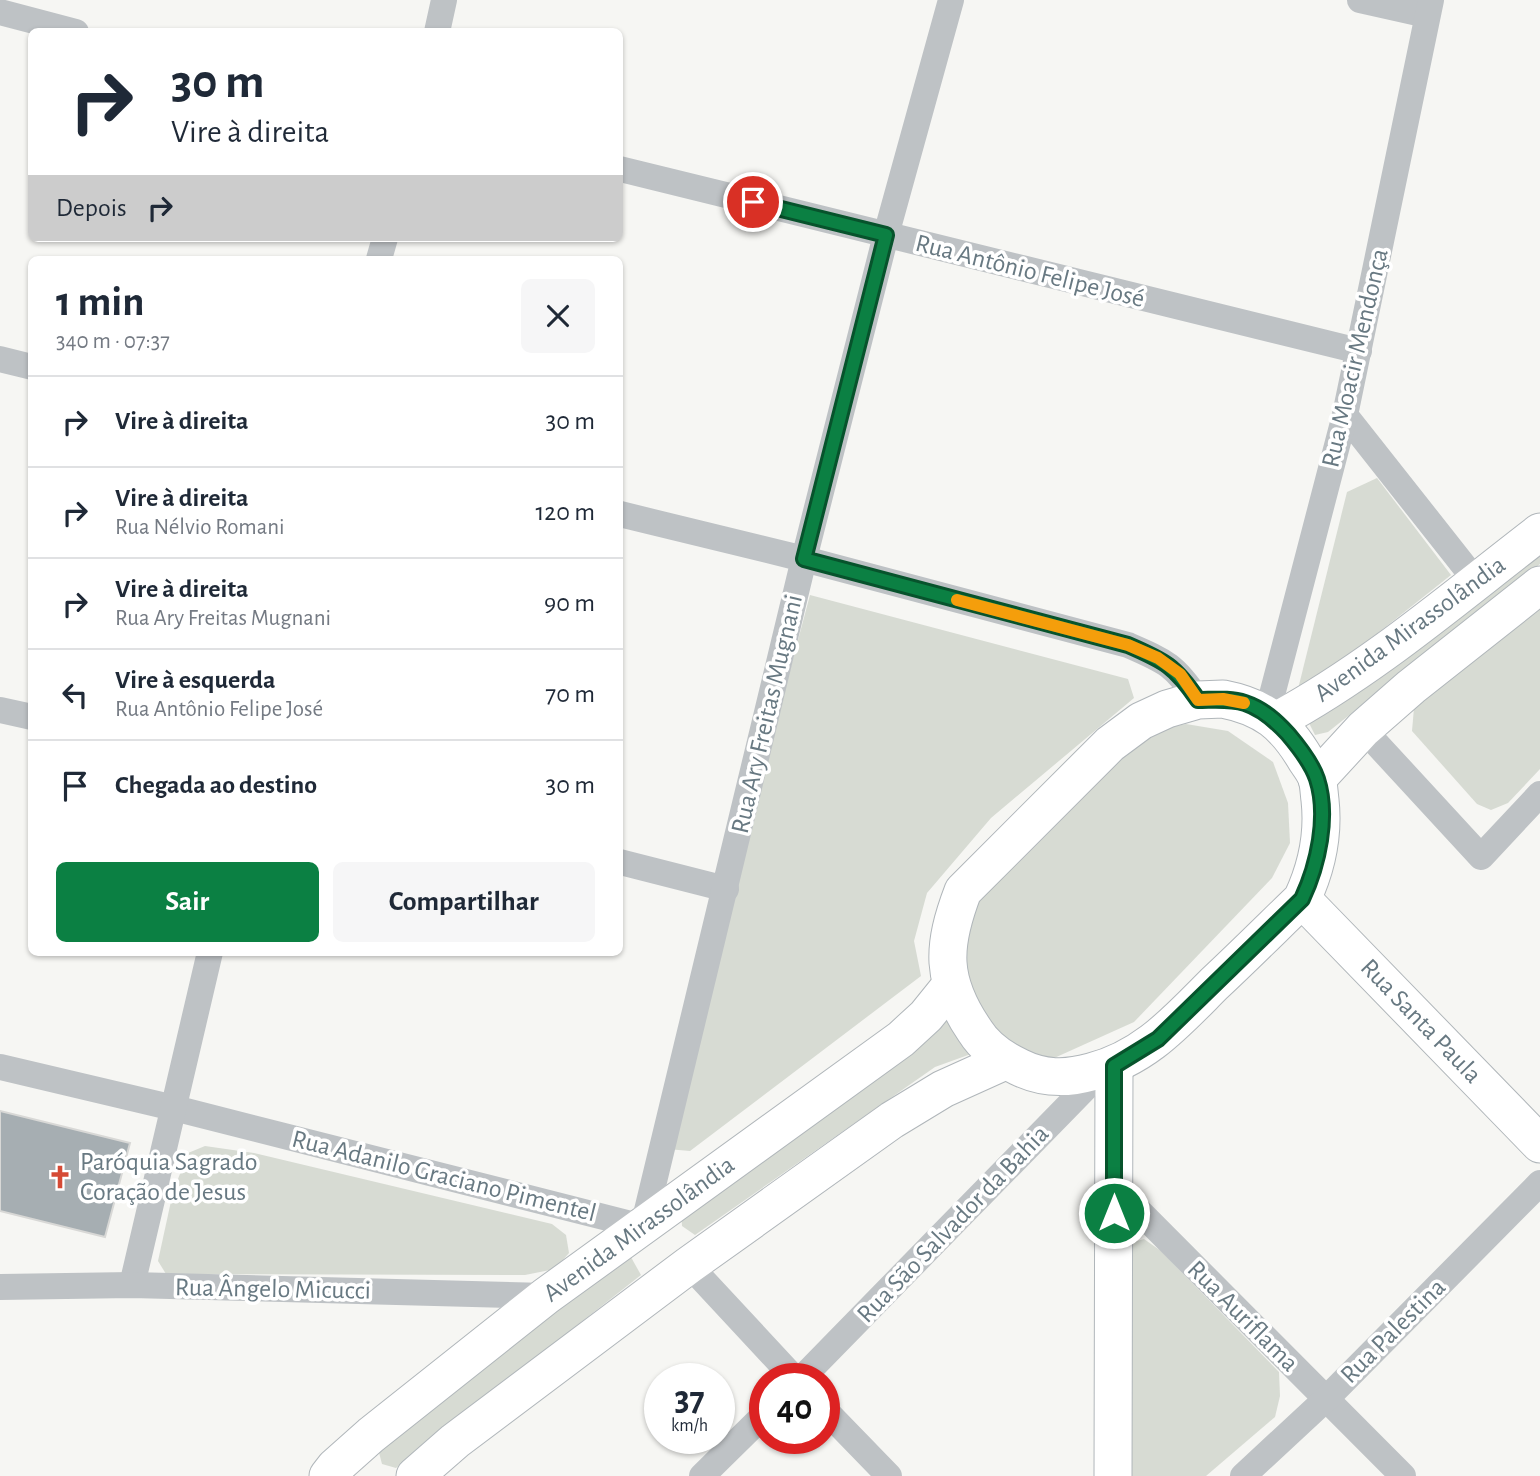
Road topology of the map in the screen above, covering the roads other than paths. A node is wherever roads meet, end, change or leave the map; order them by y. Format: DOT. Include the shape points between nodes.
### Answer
graph roads {
  1 [pos="444,0"];
  2 [pos="951,0"];
  3 [pos="1360,0"];
  4 [pos="1429,8"];
  5 [pos="0,12"];
  6 [pos="61,28"];
  7 [pos="438,28"];
  8 [pos="623,170"];
  9 [pos="886,235"];
  10 [pos="1359,351"];
  11 [pos="0,359"];
  12 [pos="28,366"];
  13 [pos="1345,415"];
  14 [pos="623,515"];
  15 [pos="1540,532"];
  16 [pos="804,559"];
  17 [pos="1476,581"];
  18 [pos="1540,585"];
  19 [pos="1198,700"];
  20 [pos="0,710"];
  21 [pos="28,716"];
  22 [pos="1272,718"];
  23 [pos="1363,729"];
  24 [pos="1317,779"];
  25 [pos="1540,794"];
  26 [pos="623,863"];
  27 [pos="726,889"];
  28 [pos="1302,899"];
  29 [pos="209,956"];
  30 [pos="951,985"];
  31 [pos="1005,1061"];
  32 [pos="0,1067"];
  33 [pos="1109,1067"];
  34 [pos="174,1108"];
  35 [pos="1540,1144"];
  36 [pos="1540,1182"];
  37 [pos="1114,1186"];
  38 [pos="643,1227"];
  39 [pos="689,1265"];
  40 [pos="132,1286"];
  41 [pos="0,1287"];
  42 [pos="546,1296"];
  43 [pos="783,1363"];
  44 [pos="814,1363"];
  45 [pos="1326,1399"];
  46 [pos="840,1426"];
  47 [pos="749,1430"];
  48 [pos="328,1476"];
  49 [pos="415,1476"];
  50 [pos="702,1476"];
  51 [pos="888,1476"];
  52 [pos="1113,1476"];
  53 [pos="1243,1476"];
  54 [pos="1403,1476"];
  1 -- 7 [label="street"];
  2 -- 9 [label="street, Rua Ary Freitas Mugnani"];
  3 -- 4 [label="street"];
  4 -- 10 [label="street, Rua Moacir Mendonça"];
  5 -- 6 [label="street"];
  8 -- 9 [label="street, Rua Antônio Felipe José"];
  9 -- 10 [label="street, Rua Antônio Felipe José"];
  9 -- 16 [label="street, Rua Ary Freitas Mugnani"];
  10 -- 13 [label="street, Rua Moacir Mendonça"];
  11 -- 12 [label="street"];
  13 -- 17 [label="street"];
  13 -- 22 [label="street, Rua Moacir Mendonça"];
  14 -- 16 [label="street"];
  15 -- 17 [label="main road, Avenida Mirassolândia"];
  16 -- 19 [label="street" via="1128,645 1180,674"];
  16 -- 27 [label="street, Rua Ary Freitas Mugnani"];
  17 -- 22 [label="main road, Avenida Mirassolândia" via="1321,697"];
  18 -- 23 [label="main road, Avenida Mirassolândia"];
  19 -- 22 [label="main road" via="1245,703"];
  19 -- 30 [label="main road" via="1141,721 1110,744 963,891 951,922 946,954"];
  20 -- 21 [label="street"];
  22 -- 24 [label="main road" via="1298,746"];
  23 -- 24 [label="main road, Avenida Mirassolândia"];
  23 -- 25 [label="street" via="1481,857"];
  24 -- 28 [label="main road" via="1322,820 1319,847 1315,872"];
  26 -- 27 [label="street"];
  27 -- 38 [label="street, Rua Ary Freitas Mugnani"];
  28 -- 33 [label="main road" via="1158,1039"];
  28 -- 35 [label="main road, Rua Santa Paula"];
  29 -- 34 [label="street"];
  30 -- 31 [label="main road" via="979,1038"];
  30 -- 38 [label="main road, Avenida Mirassolândia" via="901,1039"];
  31 -- 33 [label="main road" via="1034,1074 1070,1078"];
  31 -- 39 [label="main road" via="943,1089 892,1120"];
  32 -- 34 [label="street, Rua Adanilo Graciano Pimentel"];
  33 -- 37 [label="main road"];
  33 -- 44 [label="street, Rua São Salvador da Bahia"];
  34 -- 38 [label="street, Rua Adanilo Graciano Pimentel"];
  34 -- 40 [label="street"];
  36 -- 45 [label="street, Rua Palestina"];
  37 -- 45 [label="street, Rua Auriflama"];
  37 -- 52 [label="main road"];
  38 -- 42 [label="main road, Avenida Mirassolândia"];
  39 -- 43 [label="street"];
  39 -- 49 [label="main road"];
  40 -- 41 [label="street, Rua Ângelo Micucci"];
  40 -- 42 [label="street, Rua Ângelo Micucci"];
  42 -- 48 [label="main road, Avenida Mirassolândia" via="371,1435"];
  45 -- 53 [label="street, Rua Palestina"];
  45 -- 54 [label="street, Rua Auriflama"];
  46 -- 51 [label="street"];
  47 -- 50 [label="street"];
}
